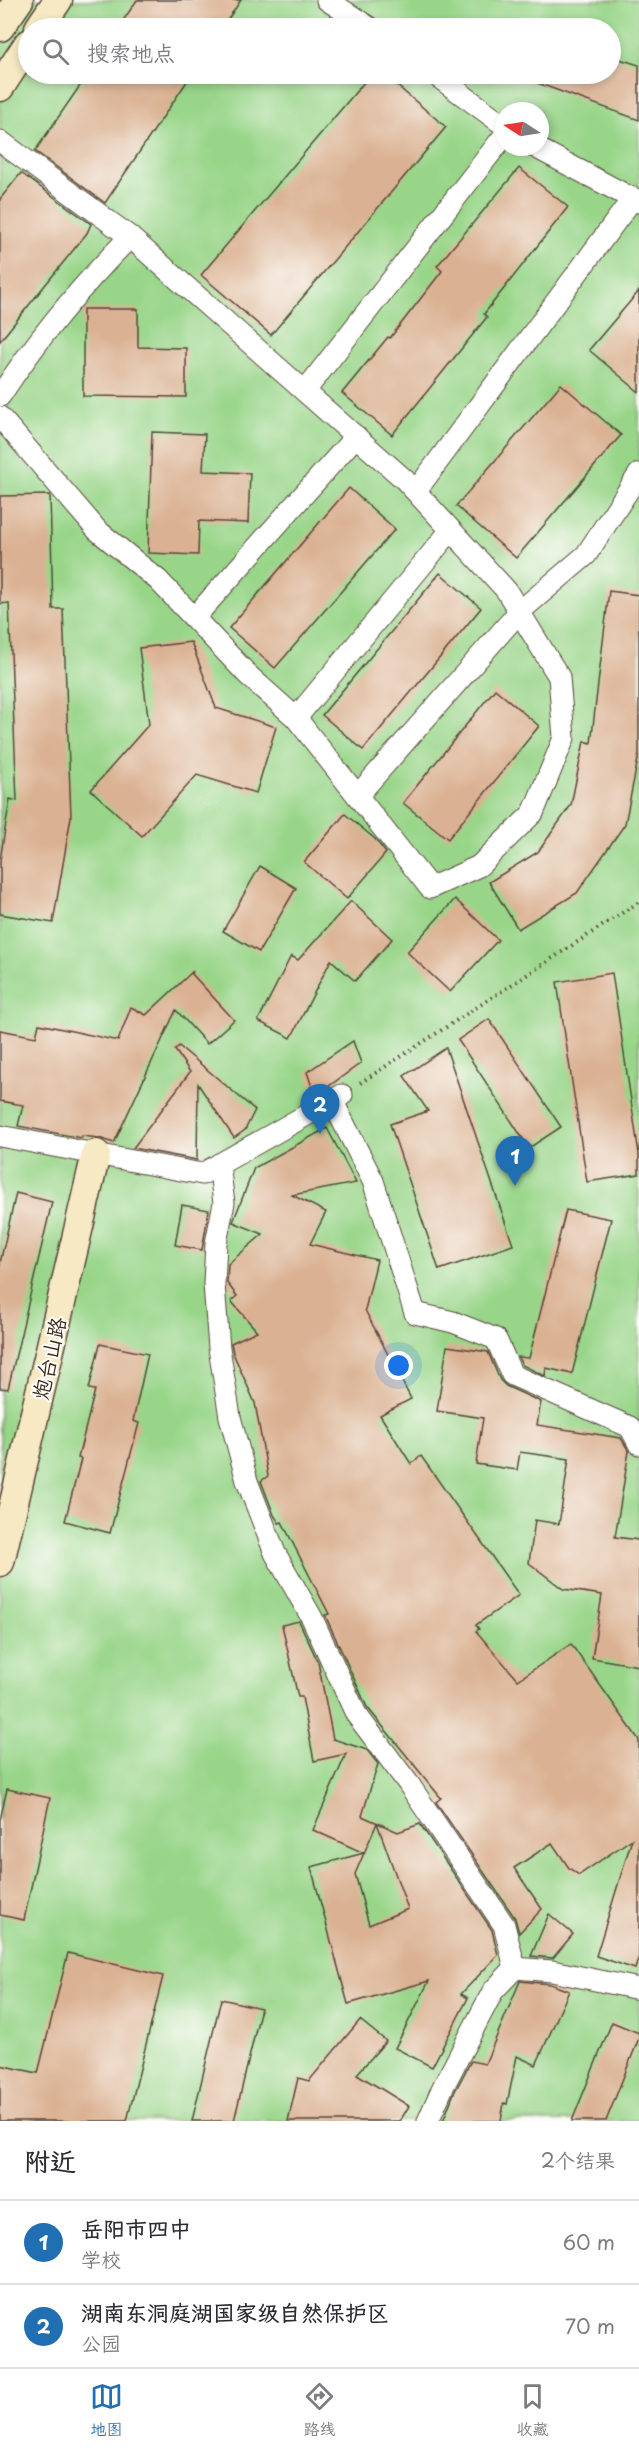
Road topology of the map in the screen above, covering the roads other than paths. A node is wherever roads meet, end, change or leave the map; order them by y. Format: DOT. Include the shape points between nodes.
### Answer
graph roads {
  1 [pos="19,0"];
  2 [pos="58,0"];
  3 [pos="327,0"];
  4 [pos="46,18"];
  5 [pos="355,18"];
  6 [pos="0,27"];
  7 [pos="18,59"];
  8 [pos="448,84"];
  9 [pos="0,87"];
  10 [pos="495,118"];
  11 [pos="0,141"];
  12 [pos="495,147"];
  13 [pos="549,154"];
  14 [pos="636,200"];
  15 [pos="130,237"];
  16 [pos="304,391"];
  17 [pos="0,396"];
  18 [pos="0,417"];
  19 [pos="356,436"];
  20 [pos="639,474"];
  21 [pos="416,491"];
  22 [pos="451,530"];
  23 [pos="519,612"];
  24 [pos="194,618"];
  25 [pos="296,718"];
  26 [pos="358,795"];
  27 [pos="0,1136"];
  28 [pos="96,1154"];
  29 [pos="219,1164"];
  30 [pos="639,1444"];
  31 [pos="0,1562"];
  32 [pos="515,1968"];
  33 [pos="639,1989"];
  34 [pos="428,2121"];
  1 -- 6 [label="street"];
  2 -- 4 [label="street"];
  3 -- 5 [label="street"];
  7 -- 9 [label="street"];
  8 -- 10 [label="street"];
  11 -- 15 [label="street"];
  12 -- 16 [label="street"];
  13 -- 14 [label="street"];
  14 -- 21 [label="street"];
  15 -- 16 [label="street"];
  15 -- 17 [label="street" via="89,278"];
  16 -- 19 [label="street"];
  18 -- 24 [label="street" via="97,530 158,580"];
  19 -- 21 [label="street"];
  19 -- 24 [label="street"];
  20 -- 23 [label="street" via="586,555"];
  21 -- 22 [label="street"];
  22 -- 23 [label="street" via="506,590"];
  22 -- 25 [label="street"];
  23 -- 26 [label="street"];
  23 -- 26 [label="street" via="559,677 564,738 533,813 479,866 430,888"];
  24 -- 25 [label="street"];
  25 -- 26 [label="street"];
  27 -- 28 [label="street"];
  28 -- 29 [label="street" via="202,1174"];
  28 -- 31 [label="street, 炮台山路"];
  29 -- 30 [label="street" via="337,1098 373,1181 415,1313 453,1322 496,1339 512,1375 630,1427"];
  29 -- 32 [label="street" via="224,1203 216,1243 214,1284 219,1348 230,1417 248,1481 275,1553 312,1618 356,1714 504,1925"];
  32 -- 33 [label="street" via="552,1971"];
  32 -- 34 [label="street" via="493,1991"];
}
